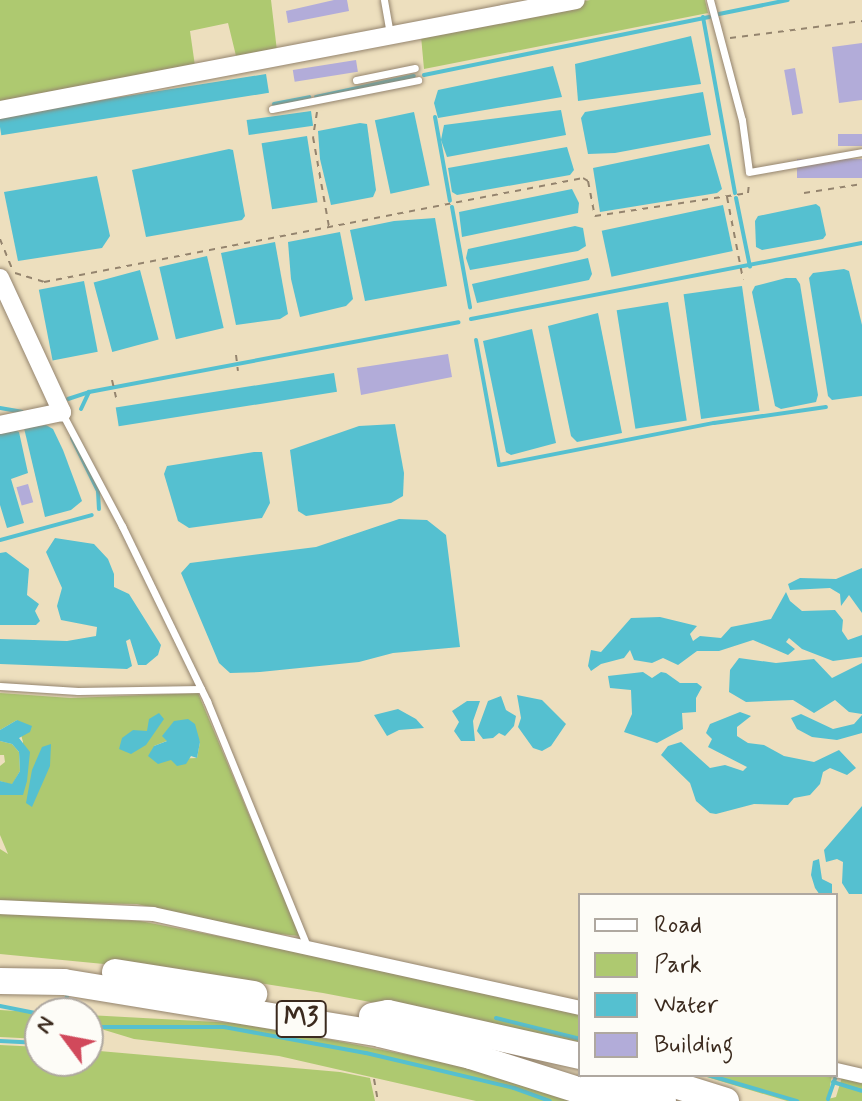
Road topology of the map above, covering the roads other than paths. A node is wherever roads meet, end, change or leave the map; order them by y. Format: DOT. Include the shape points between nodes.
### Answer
graph roads {
  1 [pos="384,0"];
  2 [pos="576,0"];
  3 [pos="710,0"];
  4 [pos="390,35"];
  5 [pos="415,68"];
  6 [pos="356,80"];
  7 [pos="418,80"];
  8 [pos="272,109"];
  9 [pos="0,110"];
  10 [pos="862,152"];
  11 [pos="0,278"];
  12 [pos="62,412"];
  13 [pos="0,425"];
  14 [pos="0,686"];
  15 [pos="201,689"];
  16 [pos="0,907"];
  17 [pos="307,946"];
  18 [pos="0,965"];
  19 [pos="0,981"];
  20 [pos="578,1008"];
  21 [pos="372,1016"];
  22 [pos="578,1056"];
  23 [pos="838,1070"];
  24 [pos="578,1071"];
  25 [pos="862,1076"];
  26 [pos="595,1077"];
  27 [pos="649,1077"];
  28 [pos="613,1101"];
  29 [pos="663,1101"];
  30 [pos="726,1101"];
  1 -- 4 [label="lane"];
  2 -- 4 [label="street"];
  3 -- 10 [label="lane" via="742,120 749,172"];
  4 -- 9 [label="street"];
  5 -- 6 [label="lane"];
  7 -- 8 [label="lane"];
  11 -- 12 [label="street"];
  12 -- 13 [label="street"];
  12 -- 15 [label="lane"];
  14 -- 15 [label="lane"];
  15 -- 17 [label="lane"];
  16 -- 17 [label="street" via="153,914"];
  17 -- 20 [label="street"];
  18 -- 21 [label="highway, M3" via="131,975"];
  19 -- 28 [label="highway, M3" via="64,982 380,1034 471,1056"];
  21 -- 22 [label="highway" via="388,1013"];
  21 -- 24 [label="highway, M3"];
  23 -- 25 [label="street"];
  26 -- 29 [label="highway"];
  27 -- 30 [label="highway"];
}
